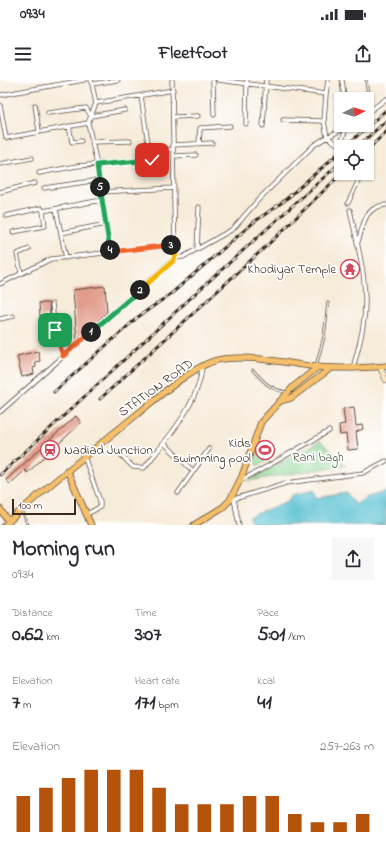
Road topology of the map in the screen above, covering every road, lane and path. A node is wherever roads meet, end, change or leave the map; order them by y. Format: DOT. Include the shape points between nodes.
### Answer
graph roads {
  1 [pos="84,80"];
  2 [pos="118,80"];
  3 [pos="172,80"];
  4 [pos="214,80"];
  5 [pos="218,80"];
  6 [pos="266,80"];
  7 [pos="328,80"];
  8 [pos="342,80"];
  9 [pos="366,80"];
  10 [pos="92,82"];
  11 [pos="247,82"];
  12 [pos="266,87"];
  13 [pos="173,90"];
  14 [pos="343,92"];
  15 [pos="367,92"];
  16 [pos="326,94"];
  17 [pos="0,95"];
  18 [pos="141,96"];
  19 [pos="386,99"];
  20 [pos="96,103"];
  21 [pos="0,105"];
  22 [pos="35,105"];
  23 [pos="374,108"];
  24 [pos="125,110"];
  25 [pos="48,113"];
  26 [pos="214,115"];
  27 [pos="1,116"];
  28 [pos="91,116"];
  29 [pos="198,116"];
  30 [pos="173,117"];
  31 [pos="283,120"];
  32 [pos="324,120"];
  33 [pos="88,123"];
  34 [pos="246,124"];
  35 [pos="69,126"];
  36 [pos="230,126"];
  37 [pos="263,126"];
  38 [pos="39,132"];
  39 [pos="336,132"];
  40 [pos="344,132"];
  41 [pos="327,137"];
  42 [pos="0,138"];
  43 [pos="6,138"];
  44 [pos="81,141"];
  45 [pos="130,141"];
  46 [pos="92,142"];
  47 [pos="212,143"];
  48 [pos="199,144"];
  49 [pos="173,147"];
  50 [pos="196,155"];
  51 [pos="174,156"];
  52 [pos="32,158"];
  53 [pos="152,160"];
  54 [pos="0,164"];
  55 [pos="97,165"];
  56 [pos="39,173"];
  57 [pos="99,180"];
  58 [pos="359,180"];
  59 [pos="35,183"];
  60 [pos="44,188"];
  61 [pos="174,188"];
  62 [pos="0,192"];
  63 [pos="100,192"];
  64 [pos="102,200"];
  65 [pos="348,203"];
  66 [pos="386,205"];
  67 [pos="199,207"];
  68 [pos="56,209"];
  69 [pos="350,210"];
  70 [pos="43,211"];
  71 [pos="6,216"];
  72 [pos="106,224"];
  73 [pos="13,232"];
  74 [pos="61,233"];
  75 [pos="357,243"];
  76 [pos="174,245"];
  77 [pos="29,249"];
  78 [pos="197,249"];
  79 [pos="110,252"];
  80 [pos="66,258"];
  81 [pos="175,258"];
  82 [pos="21,273"];
  83 [pos="0,284"];
  84 [pos="328,303"];
  85 [pos="52,304"];
  86 [pos="13,316"];
  87 [pos="0,319"];
  88 [pos="63,356"];
  89 [pos="202,367"];
  90 [pos="317,367"];
  91 [pos="383,367"];
  92 [pos="331,368"];
  93 [pos="353,369"];
  94 [pos="253,370"];
  95 [pos="386,380"];
  96 [pos="288,392"];
  97 [pos="280,401"];
  98 [pos="0,412"];
  99 [pos="329,431"];
  100 [pos="164,443"];
  101 [pos="209,449"];
  102 [pos="116,450"];
  103 [pos="84,456"];
  104 [pos="386,461"];
  105 [pos="67,470"];
  106 [pos="193,471"];
  107 [pos="240,480"];
  108 [pos="178,493"];
  109 [pos="232,499"];
  110 [pos="0,509"];
  111 [pos="21,510"];
  112 [pos="87,514"];
  113 [pos="7,523"];
  114 [pos="28,525"];
  115 [pos="91,525"];
  116 [pos="194,525"];
  117 [pos="239,525"];
  1 -- 17 [label="street"];
  2 -- 10 [label="street"];
  3 -- 13 [label="street"];
  4 -- 26 [label="street"];
  5 -- 11 [label="street"];
  6 -- 12 [label="street"];
  7 -- 16 [label="street"];
  8 -- 14 [label="street"];
  9 -- 15 [label="lane"];
  10 -- 20 [label="street"];
  11 -- 12 [label="street"];
  11 -- 34 [label="street"];
  12 -- 16 [label="street"];
  12 -- 37 [label="street"];
  13 -- 18 [label="street"];
  13 -- 30 [label="street"];
  16 -- 32 [label="street"];
  18 -- 20 [label="street"];
  18 -- 49 [label="street" via="149,150 153,152"];
  19 -- 23 [label="street"];
  20 -- 28 [label="street"];
  21 -- 27 [label="street"];
  22 -- 38 [label="street"];
  24 -- 28 [label="street"];
  25 -- 28 [label="street" via="86,108"];
  27 -- 43 [label="street"];
  28 -- 33 [label="street"];
  29 -- 30 [label="street"];
  30 -- 49 [label="street"];
  31 -- 32 [label="street"];
  32 -- 41 [label="street"];
  33 -- 35 [label="street"];
  33 -- 46 [label="street"];
  35 -- 38 [label="street"];
  35 -- 44 [label="street" via="72,142"];
  36 -- 48 [label="street" via="200,128"];
  38 -- 43 [label="street"];
  39 -- 41 [label="street"];
  40 -- 41 [label="street" via="340,146"];
  41 -- 78 [label="street" via="314,145 259,199 233,229"];
  42 -- 43 [label="street"];
  45 -- 46 [label="street"];
  46 -- 55 [label="street"];
  47 -- 48 [label="street"];
  48 -- 49 [label="street"];
  49 -- 51 [label="street"];
  50 -- 51 [label="street"];
  51 -- 61 [label="street"];
  52 -- 54 [label="street"];
  53 -- 55 [label="street"];
  55 -- 56 [label="street" via="75,166"];
  55 -- 57 [label="street"];
  57 -- 60 [label="street"];
  57 -- 63 [label="street"];
  58 -- 65 [label="street"];
  59 -- 62 [label="street"];
  61 -- 63 [label="street"];
  61 -- 76 [label="street"];
  63 -- 64 [label="street"];
  64 -- 68 [label="street"];
  64 -- 72 [label="street"];
  66 -- 75 [label="street" via="376,206 370,210"];
  67 -- 78 [label="street"];
  68 -- 70 [label="street"];
  68 -- 74 [label="street"];
  69 -- 75 [label="street"];
  70 -- 71 [label="street" via="41,208"];
  70 -- 73 [label="street" via="45,226"];
  72 -- 74 [label="street"];
  72 -- 79 [label="street"];
  74 -- 80 [label="street"];
  75 -- 93 [label="street" via="362,259 364,325"];
  76 -- 79 [label="street"];
  76 -- 81 [label="street"];
  77 -- 82 [label="street" via="17,254"];
  78 -- 81 [label="street" via="183,257"];
  79 -- 80 [label="street"];
  80 -- 82 [label="street" via="46,260"];
  81 -- 88 [label="street"];
  82 -- 83 [label="street"];
  84 -- 90 [label="lane"];
  85 -- 88 [label="street" via="55,330"];
  86 -- 87 [label="street"];
  88 -- 98 [label="street"];
  89 -- 90 [label="main road, STATION ROAD" via="222,359 254,357"];
  89 -- 100 [label="street" via="198,387 183,416"];
  89 -- 103 [label="main road, STATION ROAD" via="185,376"];
  90 -- 92 [label="main road, STATION ROAD"];
  90 -- 96 [label="main road"];
  91 -- 93 [label="main road, STATION ROAD"];
  91 -- 95 [label="main road"];
  92 -- 93 [label="main road, STATION ROAD"];
  92 -- 97 [label="main road" via="291,398"];
  94 -- 96 [label="lane" via="269,387"];
  96 -- 97 [label="main road"];
  97 -- 107 [label="main road" via="261,422"];
  99 -- 107 [label="street"];
  100 -- 102 [label="street" via="142,468 133,467"];
  100 -- 106 [label="street"];
  101 -- 106 [label="street"];
  103 -- 105 [label="main road, STATION ROAD"];
  103 -- 112 [label="street" via="100,501 100,507"];
  104 -- 109 [label="street" via="363,473 286,483"];
  105 -- 111 [label="main road, STATION ROAD"];
  105 -- 112 [label="main road"];
  106 -- 108 [label="street"];
  107 -- 109 [label="main road"];
  109 -- 116 [label="main road"];
  109 -- 117 [label="street"];
  110 -- 113 [label="main road"];
  111 -- 113 [label="main road, STATION ROAD"];
  111 -- 114 [label="lane"];
  112 -- 115 [label="main road"];
}
